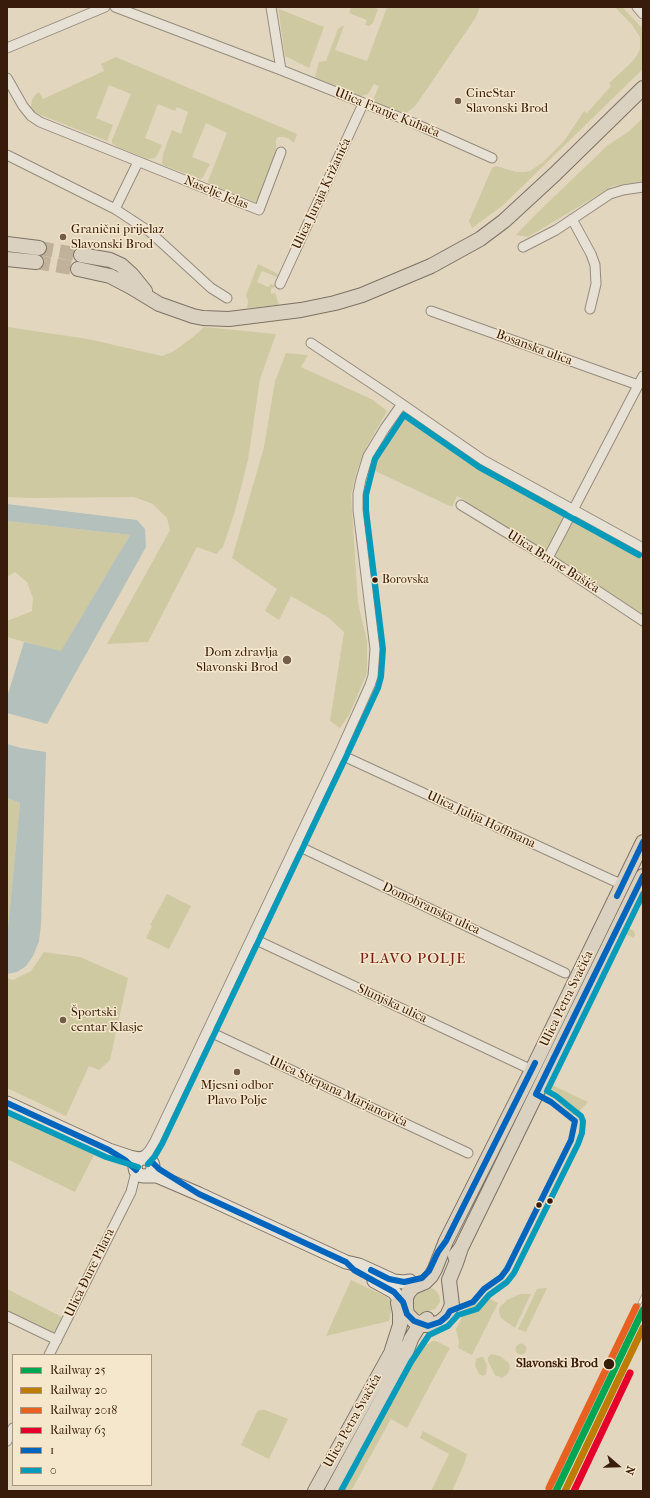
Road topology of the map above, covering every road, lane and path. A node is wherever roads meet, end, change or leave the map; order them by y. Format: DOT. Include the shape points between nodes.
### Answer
graph roads {
  1 [pos="105,7"];
  2 [pos="115,7"];
  3 [pos="271,7"];
  4 [pos="637,7"];
  5 [pos="643,14"];
  6 [pos="7,48"];
  7 [pos="281,70"];
  8 [pos="7,78"];
  9 [pos="643,79"];
  10 [pos="638,95"];
  11 [pos="363,104"];
  12 [pos="281,152"];
  13 [pos="7,155"];
  14 [pos="492,158"];
  15 [pos="138,162"];
  16 [pos="643,187"];
  17 [pos="116,209"];
  18 [pos="572,219"];
  19 [pos="7,244"];
  20 [pos="523,247"];
  21 [pos="39,248"];
  22 [pos="81,255"];
  23 [pos="7,259"];
  24 [pos="36,262"];
  25 [pos="78,269"];
  26 [pos="280,284"];
  27 [pos="227,298"];
  28 [pos="155,301"];
  29 [pos="590,309"];
  30 [pos="430,311"];
  31 [pos="311,343"];
  32 [pos="643,376"];
  33 [pos="638,385"];
  34 [pos="402,404"];
  35 [pos="461,505"];
  36 [pos="573,510"];
  37 [pos="643,548"];
  38 [pos="548,558"];
  39 [pos="643,620"];
  40 [pos="339,754"];
  41 [pos="643,842"];
  42 [pos="296,845"];
  43 [pos="643,876"];
  44 [pos="623,884"];
  45 [pos="252,938"];
  46 [pos="566,973"];
  47 [pos="208,1031"];
  48 [pos="532,1070"];
  49 [pos="7,1102"];
  50 [pos="468,1153"];
  51 [pos="144,1167"];
  52 [pos="461,1248"];
  53 [pos="346,1262"];
  54 [pos="420,1279"];
  55 [pos="443,1290"];
  56 [pos="404,1306"];
  57 [pos="7,1316"];
  58 [pos="424,1325"];
  59 [pos="57,1340"];
  60 [pos="392,1350"];
  61 [pos="50,1354"];
  62 [pos="12,1430"];
  63 [pos="7,1441"];
  64 [pos="315,1491"];
  65 [pos="332,1491"];
  1 -- 6 [label="street"];
  2 -- 7 [label="street, Ulica Franje Kuhača"];
  3 -- 7 [label="street"];
  4 -- 5 [label="street"];
  7 -- 11 [label="street, Ulica Franje Kuhača"];
  8 -- 15 [label="street, Naselje Jelas" via="23,106 40,122"];
  9 -- 10 [label="main road"];
  10 -- 28 [label="main road" via="504,221 453,255 404,279 335,303 237,318 193,316"];
  11 -- 14 [label="street, Ulica Franje Kuhača" via="416,124"];
  11 -- 26 [label="street, Ulica Juraja Križanića"];
  12 -- 15 [label="street, Naselje Jelas" via="259,210"];
  13 -- 17 [label="street"];
  15 -- 17 [label="street"];
  16 -- 18 [label="street" via="610,194"];
  17 -- 27 [label="street" via="150,232 211,288"];
  18 -- 20 [label="street"];
  18 -- 29 [label="street" via="595,265 596,284"];
  19 -- 21 [label="main road"];
  22 -- 28 [label="main road" via="110,260 121,265"];
  23 -- 24 [label="main road"];
  25 -- 28 [label="main road" via="110,276"];
  30 -- 33 [label="street, Bosanska ulica"];
  31 -- 34 [label="street"];
  32 -- 33 [label="street"];
  33 -- 36 [label="street"];
  34 -- 36 [label="street" via="483,460"];
  34 -- 40 [label="street" via="368,456 361,479 358,510 375,649 374,662 370,685"];
  35 -- 38 [label="street, Ulica Brune Bušića"];
  36 -- 37 [label="street"];
  36 -- 38 [label="street"];
  38 -- 39 [label="street, Ulica Brune Bušića"];
  40 -- 42 [label="street"];
  40 -- 44 [label="street, Ulica Julija Hoffmana"];
  41 -- 44 [label="main road, Ulica Petra Svačića"];
  42 -- 45 [label="street"];
  42 -- 46 [label="street, Domobranska ulica"];
  43 -- 52 [label="main road, Ulica Petra Svačića"];
  44 -- 48 [label="main road, Ulica Petra Svačića"];
  45 -- 47 [label="street"];
  45 -- 48 [label="street, Slunjska ulica"];
  47 -- 50 [label="street, Ulica Stjepana Marjanovića"];
  47 -- 51 [label="street" via="149,1151"];
  48 -- 54 [label="main road, Ulica Petra Svačića" via="446,1241 437,1265"];
  49 -- 51 [label="main road"];
  51 -- 53 [label="main road" via="159,1170 199,1194"];
  51 -- 59 [label="street, Ulica Đure Pilara"];
  52 -- 55 [label="main road" via="447,1272"];
  52 -- 58 [label="main road" via="449,1280 452,1300 450,1311 440,1322"];
  53 -- 54 [label="main road" via="394,1281"];
  53 -- 56 [label="main road" via="354,1270 390,1289"];
  54 -- 55 [label="main road" via="437,1283"];
  54 -- 56 [label="main road" via="422,1284 410,1290"];
  54 -- 56 [label="main road, Ulica Petra Svačića" via="402,1288"];
  55 -- 58 [label="main road" via="446,1302 443,1311 438,1316 429,1318"];
  56 -- 58 [label="main road" via="414,1321"];
  56 -- 60 [label="main road" via="400,1313 400,1325"];
  56 -- 60 [label="main road" via="405,1328"];
  57 -- 59 [label="street"];
  58 -- 65 [label="main road, Ulica Petra Svačića"];
  59 -- 61 [label="street, Ulica Đure Pilara"];
  60 -- 64 [label="main road, Ulica Petra Svačića"];
  62 -- 63 [label="street"];
}
